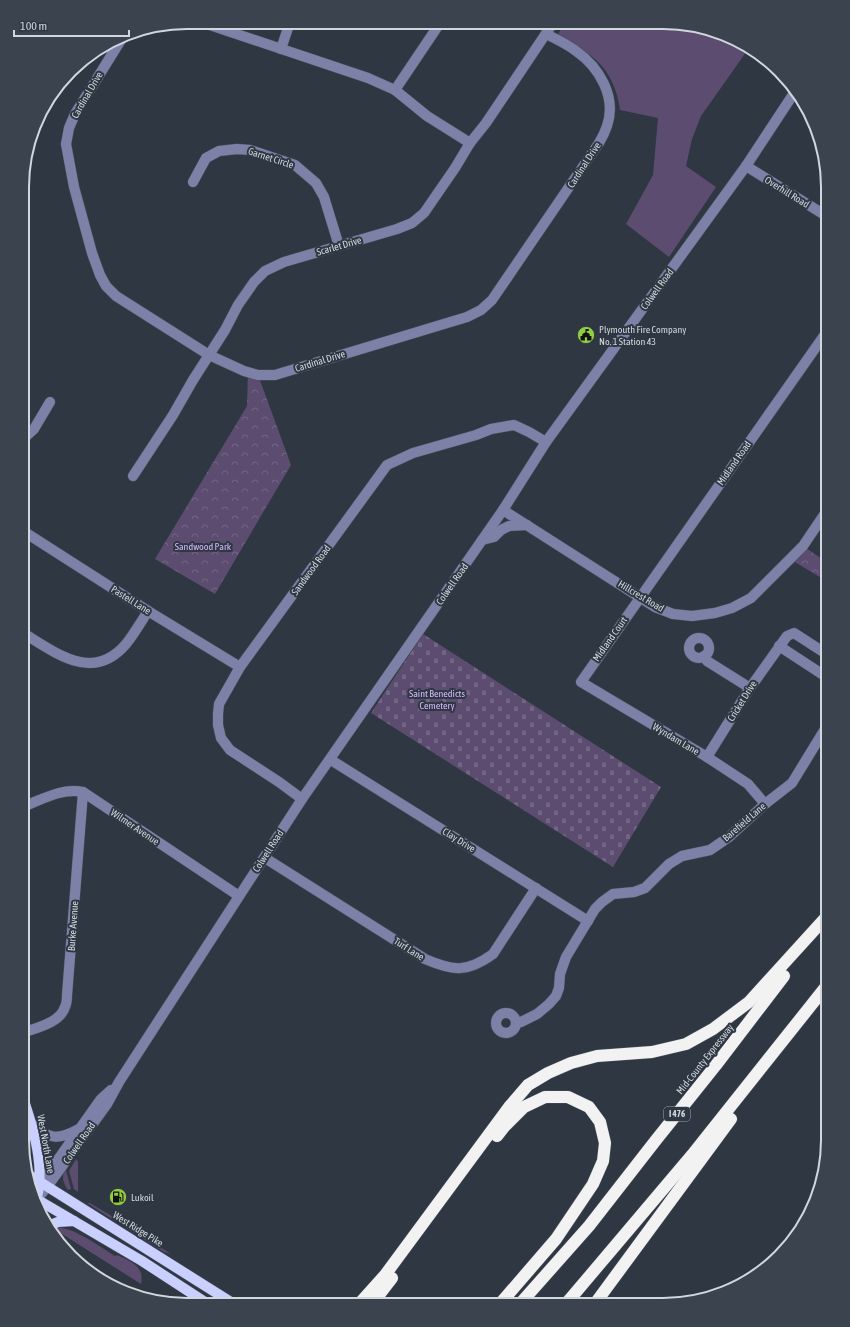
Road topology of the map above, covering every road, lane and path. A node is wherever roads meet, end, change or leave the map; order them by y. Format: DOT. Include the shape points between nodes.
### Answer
graph roads {
  1 [pos="221,29"];
  2 [pos="287,29"];
  3 [pos="436,29"];
  4 [pos="549,29"];
  5 [pos="546,34"];
  6 [pos="117,45"];
  7 [pos="280,49"];
  8 [pos="395,90"];
  9 [pos="792,96"];
  10 [pos="470,143"];
  11 [pos="746,166"];
  12 [pos="193,182"];
  13 [pos="821,213"];
  14 [pos="339,246"];
  15 [pos="821,340"];
  16 [pos="209,356"];
  17 [pos="50,402"];
  18 [pos="29,434"];
  19 [pos="546,442"];
  20 [pos="133,476"];
  21 [pos="503,510"];
  22 [pos="821,520"];
  23 [pos="526,525"];
  24 [pos="29,535"];
  25 [pos="482,540"];
  26 [pos="640,596"];
  27 [pos="148,611"];
  28 [pos="29,636"];
  29 [pos="779,646"];
  30 [pos="821,650"];
  31 [pos="704,656"];
  32 [pos="240,667"];
  33 [pos="821,673"];
  34 [pos="581,682"];
  35 [pos="750,688"];
  36 [pos="821,735"];
  37 [pos="707,758"];
  38 [pos="330,760"];
  39 [pos="83,792"];
  40 [pos="302,800"];
  41 [pos="765,804"];
  42 [pos="29,805"];
  43 [pos="265,858"];
  44 [pos="536,888"];
  45 [pos="239,896"];
  46 [pos="588,921"];
  47 [pos="821,924"];
  48 [pos="821,925"];
  49 [pos="821,993"];
  50 [pos="821,997"];
  51 [pos="516,1023"];
  52 [pos="29,1030"];
  53 [pos="117,1085"];
  54 [pos="29,1115"];
  55 [pos="32,1124"];
  56 [pos="80,1128"];
  57 [pos="40,1186"];
  58 [pos="43,1204"];
  59 [pos="74,1221"];
  60 [pos="53,1224"];
  61 [pos="199,1298"];
  62 [pos="224,1298"];
  63 [pos="364,1298"];
  64 [pos="376,1298"];
  65 [pos="504,1298"];
  66 [pos="525,1298"];
  67 [pos="570,1298"];
  68 [pos="599,1298"];
  1 -- 7 [label="street"];
  2 -- 7 [label="street"];
  3 -- 8 [label="street"];
  4 -- 5 [label="street, Scarlet Drive"];
  5 -- 10 [label="street, Scarlet Drive"];
  5 -- 16 [label="street, Cardinal Drive" via="576,50 592,64 601,77 609,94 608,126 492,300 467,318 275,375 258,375 244,371"];
  6 -- 16 [label="street, Cardinal Drive" via="75,114 66,144 74,187 92,253 106,286 116,296"];
  7 -- 8 [label="street" via="368,78"];
  8 -- 10 [label="street" via="426,116"];
  9 -- 11 [label="street, Colwell Road"];
  10 -- 14 [label="street, Scarlet Drive" via="424,213 412,223"];
  11 -- 13 [label="street, Overhill Road"];
  11 -- 19 [label="street, Colwell Road"];
  12 -- 14 [label="street, Garnet Circle" via="206,158 219,151 250,150 295,165 316,183 324,197"];
  14 -- 16 [label="street, Scarlet Drive" via="284,262 266,271 254,282 238,305"];
  15 -- 26 [label="street, Midland Road"];
  16 -- 20 [label="street, Scarlet Drive"];
  17 -- 18 [label="street"];
  19 -- 21 [label="street, Colwell Road"];
  19 -- 32 [label="street, Sandwood Road" via="514,425 491,429 412,454 387,465"];
  21 -- 23 [label="street, Hillcrest Road"];
  21 -- 25 [label="street, Colwell Road"];
  22 -- 26 [label="street, Hillcrest Road" via="803,546 790,559 750,598 732,608 692,616 673,614 655,607"];
  23 -- 25 [label="street" via="508,526 494,537"];
  23 -- 26 [label="street, Hillcrest Road"];
  24 -- 27 [label="street, Pastell Lane"];
  25 -- 38 [label="street, Colwell Road"];
  26 -- 34 [label="street, Midland Court"];
  27 -- 28 [label="street" via="126,644 114,655 101,661 84,664 68,659"];
  27 -- 32 [label="street, Pastell Lane"];
  29 -- 30 [label="street, Cricket Drive" via="787,636 794,633"];
  29 -- 33 [label="street"];
  29 -- 35 [label="street, Cricket Drive"];
  31 -- 35 [label="street" via="707,661"];
  32 -- 40 [label="street, Sandwood Road" via="219,704 218,725 222,738 230,750"];
  34 -- 37 [label="street, Wyndam Lane"];
  35 -- 37 [label="street, Cricket Drive"];
  36 -- 41 [label="street, Barefield Lane" via="792,783"];
  37 -- 41 [label="street, Wyndam Lane" via="748,784"];
  38 -- 40 [label="street, Colwell Road"];
  38 -- 44 [label="street, Clay Drive"];
  39 -- 42 [label="street" via="67,791"];
  39 -- 45 [label="street, Wilmer Avenue"];
  39 -- 52 [label="street, Burke Avenue" via="65,1008 49,1023"];
  40 -- 43 [label="street, Colwell Road"];
  41 -- 46 [label="street, Barefield Lane" via="729,837 710,850 682,856 669,864 645,888 613,894 595,910"];
  43 -- 44 [label="street, Turf Lane" via="425,959 441,966 458,969 472,966 493,954"];
  43 -- 45 [label="street, Colwell Road"];
  44 -- 46 [label="street, Clay Drive"];
  45 -- 53 [label="street, Colwell Road"];
  46 -- 51 [label="street, Barefield Lane" via="566,957 556,996 537,1014"];
  47 -- 63 [label="highway" via="749,1002 713,1029 686,1044 652,1052 598,1056 571,1063 528,1085 385,1275"];
  48 -- 66 [label="highway, Mid-County Expressway / I 476" via="716,1065 589,1226"];
  49 -- 67 [label="highway" via="692,1155"];
  50 -- 68 [label="highway"];
  53 -- 56 [label="street, Colwell Road" via="101,1099"];
  53 -- 57 [label="street, Colwell Road" via="107,1104"];
  54 -- 55 [label="main road, West North Lane"];
  55 -- 56 [label="street" via="41,1132 52,1136 66,1135"];
  55 -- 57 [label="main road, West North Lane"];
  56 -- 57 [label="street, Colwell Road"];
  57 -- 62 [label="main road, West Ridge Pike"];
  58 -- 59 [label="main road"];
  59 -- 60 [label="main road"];
  59 -- 61 [label="main road"];
  64 -- 65 [label="highway" via="504,1127 524,1106 545,1097 568,1097 589,1107 600,1122 605,1143 603,1161 593,1184 556,1239"];
}
